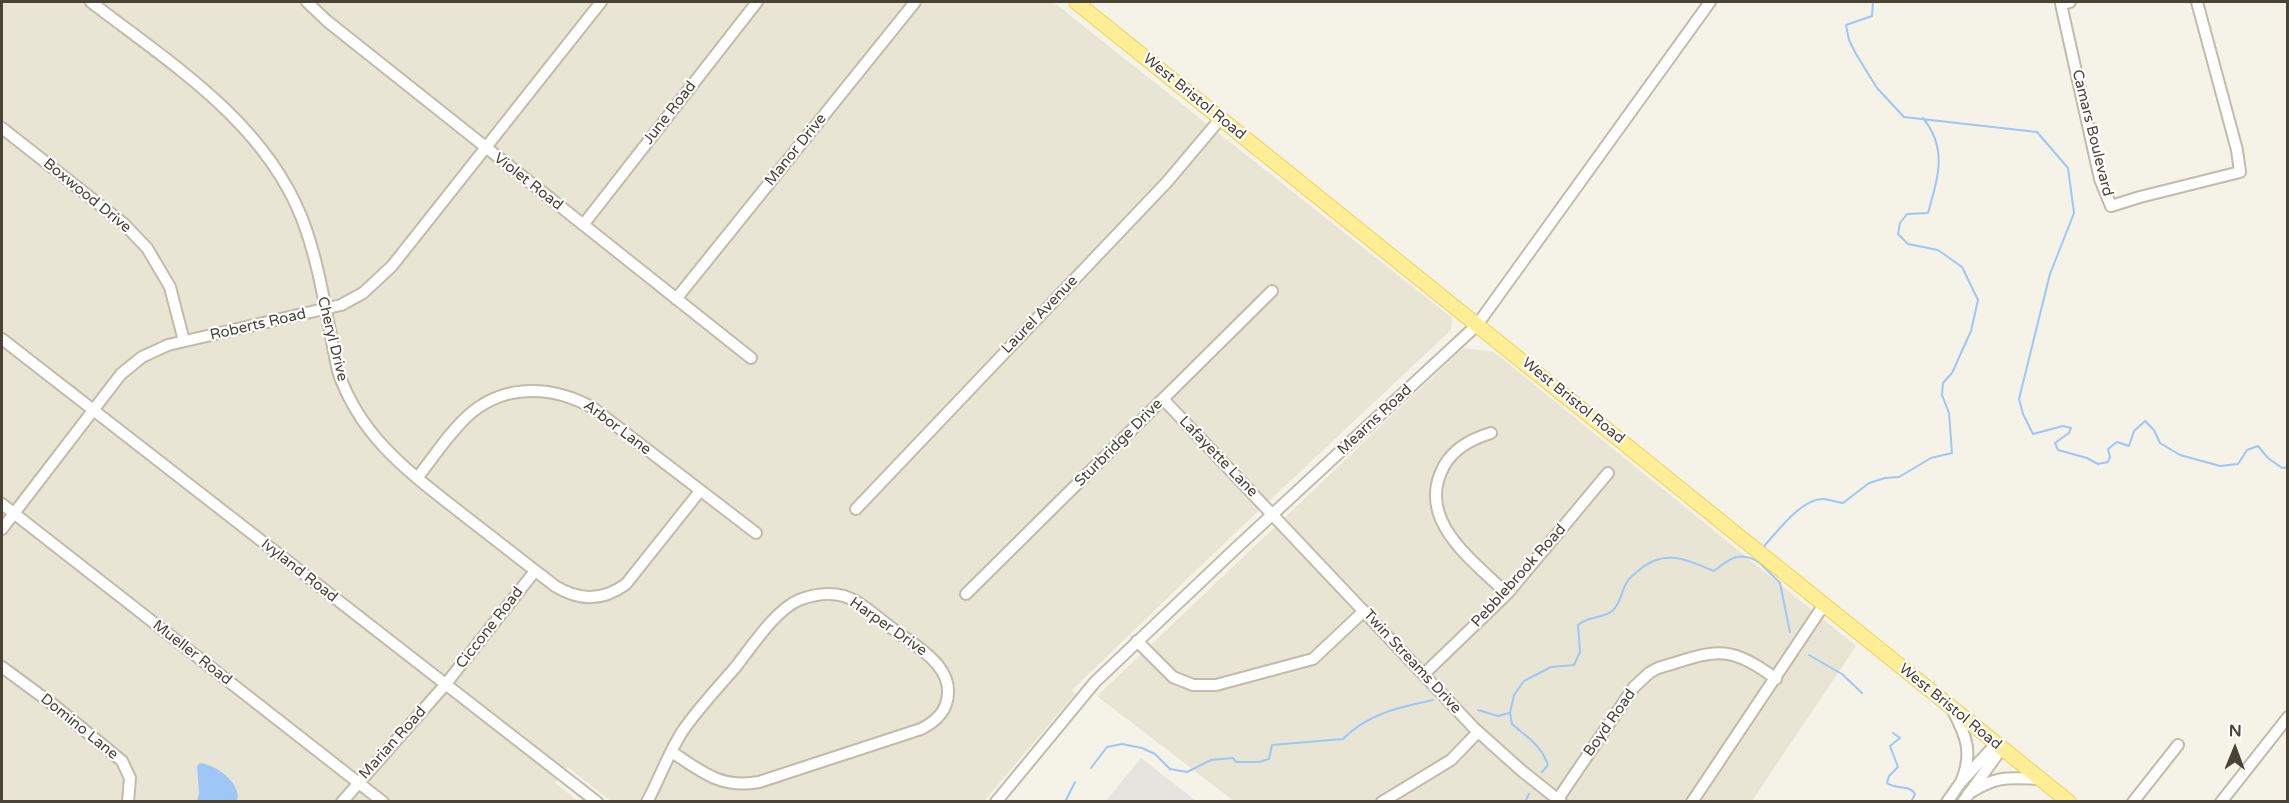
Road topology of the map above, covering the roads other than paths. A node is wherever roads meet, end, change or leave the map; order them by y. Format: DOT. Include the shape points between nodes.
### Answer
graph roads {
  1 [pos="91,2"];
  2 [pos="308,2"];
  3 [pos="601,2"];
  4 [pos="757,2"];
  5 [pos="915,2"];
  6 [pos="1076,2"];
  7 [pos="1710,2"];
  8 [pos="2064,2"];
  9 [pos="2197,2"];
  10 [pos="1221,118"];
  11 [pos="2,128"];
  12 [pos="485,147"];
  13 [pos="583,225"];
  14 [pos="1272,291"];
  15 [pos="676,299"];
  16 [pos="324,309"];
  17 [pos="1477,325"];
  18 [pos="2,339"];
  19 [pos="184,341"];
  20 [pos="752,358"];
  21 [pos="1163,399"];
  22 [pos="92,412"];
  23 [pos="1491,433"];
  24 [pos="1608,473"];
  25 [pos="417,478"];
  26 [pos="700,491"];
  27 [pos="2,504"];
  28 [pos="856,509"];
  29 [pos="14,514"];
  30 [pos="1272,514"];
  31 [pos="2,529"];
  32 [pos="756,533"];
  33 [pos="535,571"];
  34 [pos="966,594"];
  35 [pos="1507,594"];
  36 [pos="1823,606"];
  37 [pos="1364,611"];
  38 [pos="1137,641"];
  39 [pos="2,667"];
  40 [pos="1424,674"];
  41 [pos="1776,679"];
  42 [pos="445,685"];
  43 [pos="1951,708"];
  44 [pos="2288,717"];
  45 [pos="1478,732"];
  46 [pos="2178,745"];
  47 [pos="1999,746"];
  48 [pos="672,752"];
  49 [pos="2041,779"];
  50 [pos="357,782"];
  51 [pos="1961,782"];
  52 [pos="1965,798"];
  53 [pos="1559,800"];
  54 [pos="128,801"];
  55 [pos="342,801"];
  56 [pos="383,801"];
  57 [pos="597,801"];
  58 [pos="646,801"];
  59 [pos="996,801"];
  60 [pos="1382,801"];
  61 [pos="1692,801"];
  62 [pos="1947,801"];
  63 [pos="2069,801"];
  64 [pos="2133,801"];
  65 [pos="2221,801"];
  1 -- 16 [label="street, Cheryl Drive" via="209,94 258,143 301,216"];
  2 -- 12 [label="street, Violet Road"];
  3 -- 12 [label="street, Roberts Road"];
  4 -- 13 [label="street, June Road"];
  5 -- 15 [label="street, Manor Drive"];
  6 -- 10 [label="main road, West Bristol Road"];
  7 -- 17 [label="street, Mearns Road"];
  8 -- 9 [label="street, Camars Boulevard" via="2100,179 2111,206 2240,172"];
  10 -- 17 [label="main road, West Bristol Road"];
  10 -- 28 [label="street, Laurel Avenue" via="1167,182"];
  11 -- 19 [label="street, Boxwood Drive" via="124,224 147,248 170,287"];
  12 -- 13 [label="street, Violet Road"];
  12 -- 16 [label="street, Roberts Road" via="381,277 351,300"];
  13 -- 15 [label="street, Violet Road"];
  14 -- 21 [label="street, Sturbridge Drive"];
  15 -- 20 [label="street, Violet Road"];
  16 -- 19 [label="street, Roberts Road"];
  16 -- 25 [label="street, Cheryl Drive" via="338,371 351,401 386,452"];
  17 -- 30 [label="street, Mearns Road"];
  17 -- 36 [label="main road, West Bristol Road"];
  18 -- 22 [label="street, Ivyland Road"];
  19 -- 22 [label="street, Roberts Road" via="154,350 129,367"];
  21 -- 30 [label="street, Lafayette Lane"];
  21 -- 34 [label="street, Sturbridge Drive"];
  22 -- 29 [label="street, Roberts Road"];
  22 -- 42 [label="street, Ivyland Road"];
  23 -- 35 [label="street" via="1455,451 1439,474 1434,498 1448,534"];
  24 -- 35 [label="street, Pebblebrook Road"];
  25 -- 26 [label="street, Arbor Lane" via="479,407 500,396 541,390 568,395 593,408"];
  25 -- 33 [label="street, Cheryl Drive"];
  26 -- 32 [label="street, Arbor Lane"];
  26 -- 33 [label="street, Cheryl Drive" via="617,591 596,597 576,596"];
  27 -- 29 [label="street, Mueller Road"];
  29 -- 31 [label="street, Roberts Road"];
  29 -- 50 [label="street, Mueller Road"];
  30 -- 37 [label="street, Twin Streams Drive"];
  30 -- 38 [label="street, Mearns Road"];
  33 -- 42 [label="street, Ciccone Road"];
  35 -- 40 [label="street, Pebblebrook Road"];
  36 -- 41 [label="street"];
  36 -- 43 [label="main road, West Bristol Road"];
  37 -- 38 [label="street" via="1313,660 1216,686 1193,685 1173,677"];
  37 -- 40 [label="street, Twin Streams Drive"];
  38 -- 59 [label="street, Mearns Road" via="1086,692"];
  39 -- 54 [label="street, Domino Lane" via="122,761 130,777"];
  40 -- 45 [label="street, Twin Streams Drive"];
  41 -- 53 [label="street, Boyd Road" via="1747,659 1721,652 1649,673 1634,687"];
  41 -- 61 [label="street"];
  42 -- 50 [label="street, Marian Road"];
  42 -- 57 [label="street, Ivyland Road"];
  43 -- 47 [label="main road, West Bristol Road"];
  43 -- 51 [label="street" via="1967,745 1968,767"];
  44 -- 65 [label="street"];
  45 -- 53 [label="street, Twin Streams Drive"];
  45 -- 60 [label="street" via="1451,760"];
  46 -- 64 [label="street"];
  47 -- 49 [label="main road, West Bristol Road"];
  47 -- 51 [label="street"];
  47 -- 52 [label="street"];
  48 -- 48 [label="street, Harper Drive" via="683,730 779,615 797,600 813,595 854,600 928,654 948,680 950,694 933,723 759,782 726,783 709,777"];
  48 -- 58 [label="street, Harper Drive"];
  49 -- 52 [label="street" via="1995,779"];
  49 -- 63 [label="main road, West Bristol Road"];
  50 -- 55 [label="street, Marian Road"];
  50 -- 56 [label="street, Mueller Road"];
  51 -- 62 [label="street"];
}
